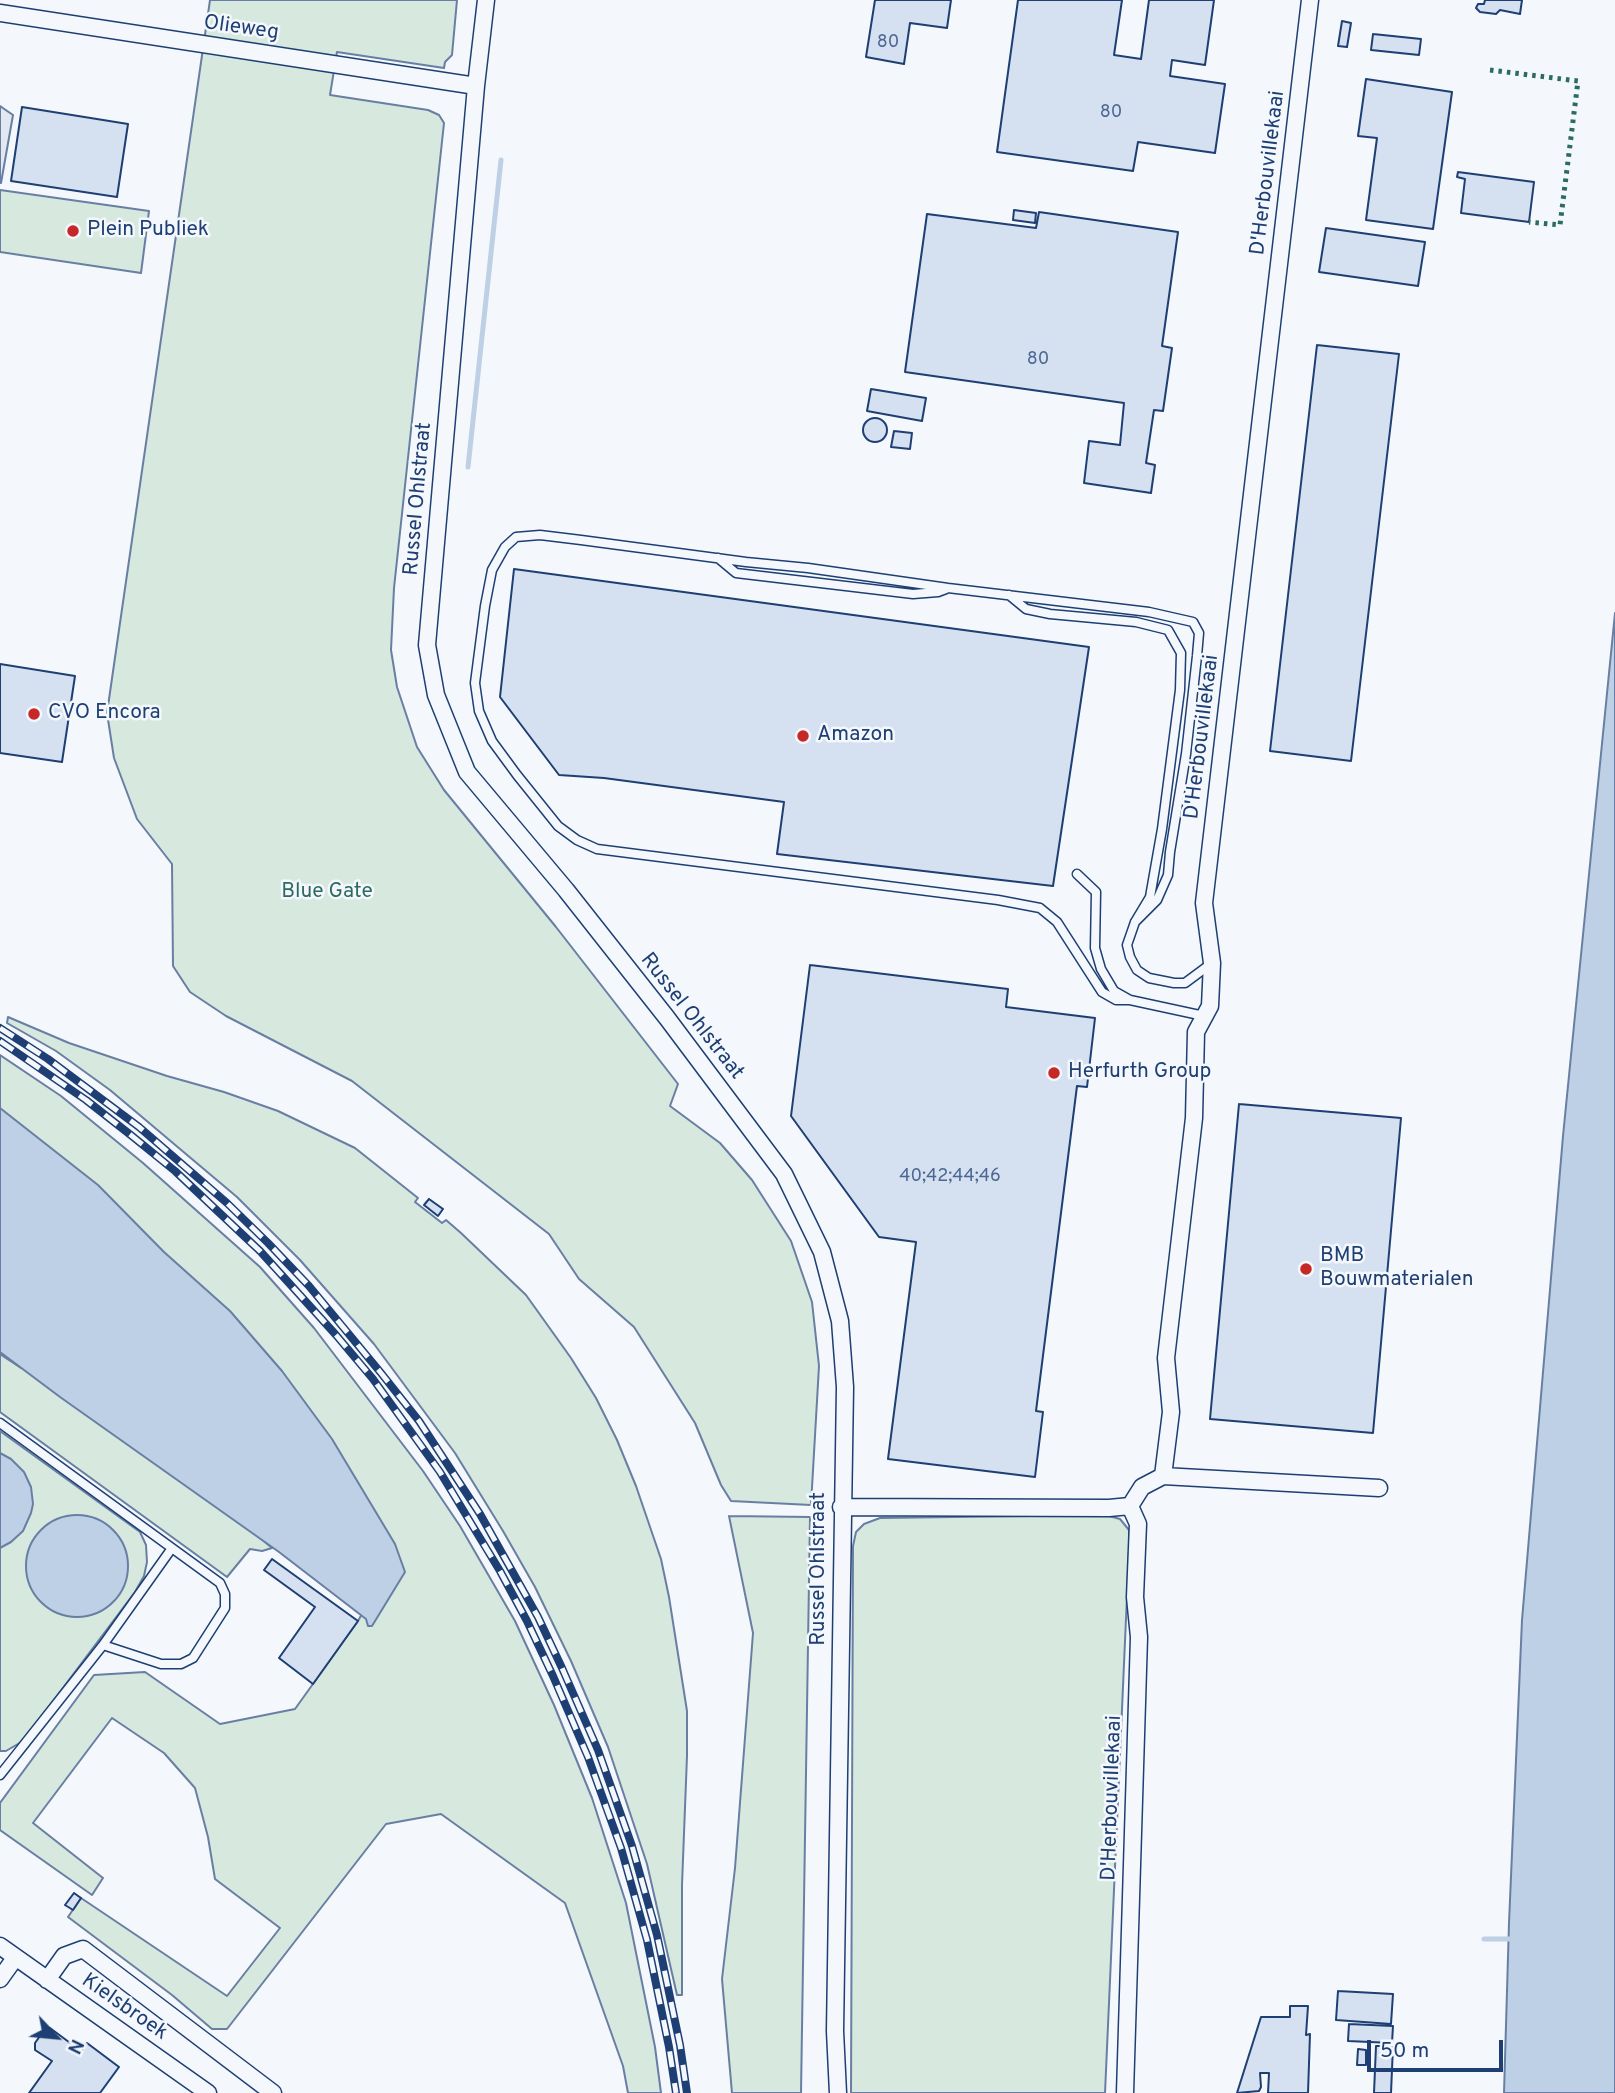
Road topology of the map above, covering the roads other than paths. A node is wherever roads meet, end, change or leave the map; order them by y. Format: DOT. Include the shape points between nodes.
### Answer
graph roads {
  1 [pos="486,0"];
  2 [pos="1310,0"];
  3 [pos="0,13"];
  4 [pos="476,86"];
  5 [pos="718,558"];
  6 [pos="948,588"];
  7 [pos="1009,596"];
  8 [pos="1077,874"];
  9 [pos="1135,922"];
  10 [pos="1212,962"];
  11 [pos="1130,999"];
  12 [pos="1204,1016"];
  13 [pos="0,1423"];
  14 [pos="1163,1476"];
  15 [pos="1379,1488"];
  16 [pos="1130,1506"];
  17 [pos="841,1507"];
  18 [pos="172,1548"];
  19 [pos="103,1645"];
  20 [pos="1,1773"];
  21 [pos="0,1947"];
  22 [pos="15,1958"];
  23 [pos="0,1979"];
  24 [pos="47,1980"];
  25 [pos="208,2093"];
  26 [pos="273,2093"];
  27 [pos="838,2093"];
  28 [pos="1125,2093"];
  1 -- 4 [label="street, Russel Ohlstraat"];
  2 -- 10 [label="street, D'Herbouvillekaai" via="1204,903"];
  3 -- 4 [label="street, Olieweg"];
  4 -- 17 [label="street, Russel Ohlstraat" via="427,645 436,695 467,772 667,1018 784,1174 822,1252 840,1321 845,1387"];
  5 -- 6 [label="lane"];
  5 -- 6 [label="lane" via="736,573 913,594"];
  5 -- 11 [label="lane" via="540,535 516,537 505,547 492,570 485,606 475,683 479,711 492,741 558,826 597,849 1040,908 1057,922 1102,992 1116,1000"];
  6 -- 7 [label="lane"];
  7 -- 9 [label="lane" via="1026,609 1168,630 1181,653 1162,828 1150,897"];
  7 -- 9 [label="lane" via="1172,616 1193,622 1199,633 1168,875 1157,900"];
  8 -- 11 [label="lane" via="1096,892 1095,948 1101,969 1114,991"];
  9 -- 10 [label="lane" via="1127,945 1130,957 1137,970 1149,978 1185,983"];
  10 -- 12 [label="street, D'Herbouvillekaai" via="1210,1006"];
  11 -- 12 [label="lane"];
  12 -- 14 [label="street, D'Herbouvillekaai" via="1196,1032 1194,1118 1166,1358 1171,1412"];
  13 -- 18 [label="lane"];
  14 -- 15 [label="street"];
  14 -- 16 [label="street" via="1142,1487"];
  16 -- 17 [label="street"];
  16 -- 28 [label="street, D'Herbouvillekaai" via="1138,1524 1135,1597 1139,1637"];
  17 -- 27 [label="street, Russel Ohlstraat"];
  18 -- 19 [label="lane"];
  18 -- 19 [label="lane" via="220,1583 225,1594 225,1608 193,1658 181,1664 161,1664"];
  19 -- 20 [label="lane"];
  21 -- 22 [label="street, Kielsbroek"];
  22 -- 23 [label="street"];
  22 -- 24 [label="street, Kielsbroek"];
  24 -- 25 [label="street, Kielsbroek"];
  24 -- 26 [label="street" via="64,1955 83,1949"];
}
